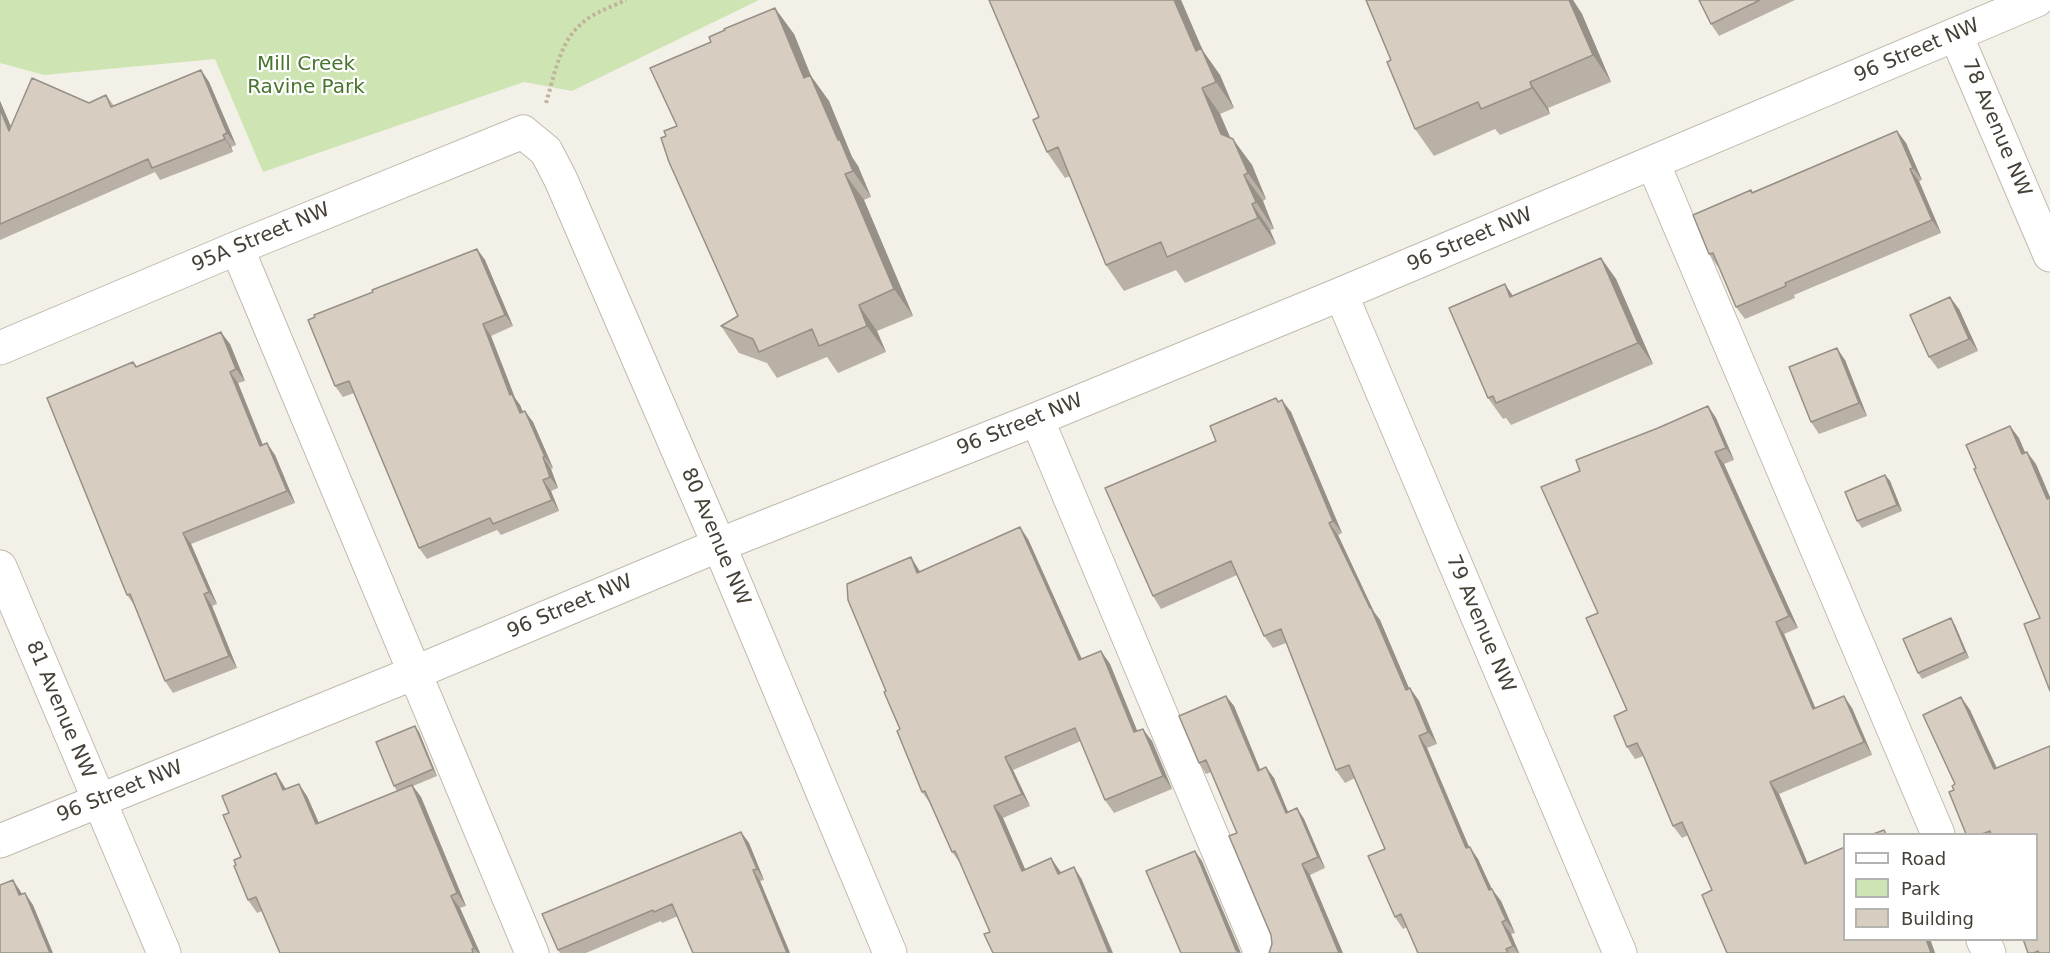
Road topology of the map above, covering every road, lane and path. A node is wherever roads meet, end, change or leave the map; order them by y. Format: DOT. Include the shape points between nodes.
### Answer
graph roads {
  1 [pos="626,0"];
  2 [pos="2037,0"];
  3 [pos="1956,34"];
  4 [pos="523,132"];
  5 [pos="1653,163"];
  6 [pos="237,248"];
  7 [pos="2050,255"];
  8 [pos="1341,294"];
  9 [pos="0,348"];
  10 [pos="1037,419"];
  11 [pos="719,545"];
  12 [pos="0,567"];
  13 [pos="414,673"];
  14 [pos="98,801"];
  15 [pos="1938,833"];
  16 [pos="0,841"];
  17 [pos="164,953"];
  18 [pos="532,953"];
  19 [pos="890,953"];
  20 [pos="1261,953"];
  21 [pos="1620,953"];
  1 -- 4 [label="path" via="580,24 565,45 546,103"];
  2 -- 3 [label="street, 96 Street NW"];
  3 -- 5 [label="street, 96 Street NW"];
  3 -- 7 [label="street, 78 Avenue NW"];
  4 -- 6 [label="street, 95A Street NW"];
  4 -- 11 [label="street, 80 Avenue NW" via="546,151 561,180"];
  5 -- 8 [label="street, 96 Street NW"];
  5 -- 15 [label="street"];
  6 -- 9 [label="street, 95A Street NW"];
  6 -- 13 [label="street"];
  8 -- 10 [label="street, 96 Street NW"];
  8 -- 21 [label="street, 79 Avenue NW"];
  10 -- 11 [label="street, 96 Street NW"];
  10 -- 20 [label="street"];
  11 -- 13 [label="street, 96 Street NW"];
  11 -- 19 [label="street, 80 Avenue NW"];
  12 -- 14 [label="street, 81 Avenue NW"];
  13 -- 14 [label="street, 96 Street NW"];
  13 -- 18 [label="street"];
  14 -- 16 [label="street, 96 Street NW"];
  14 -- 17 [label="street, 81 Avenue NW"];
}
